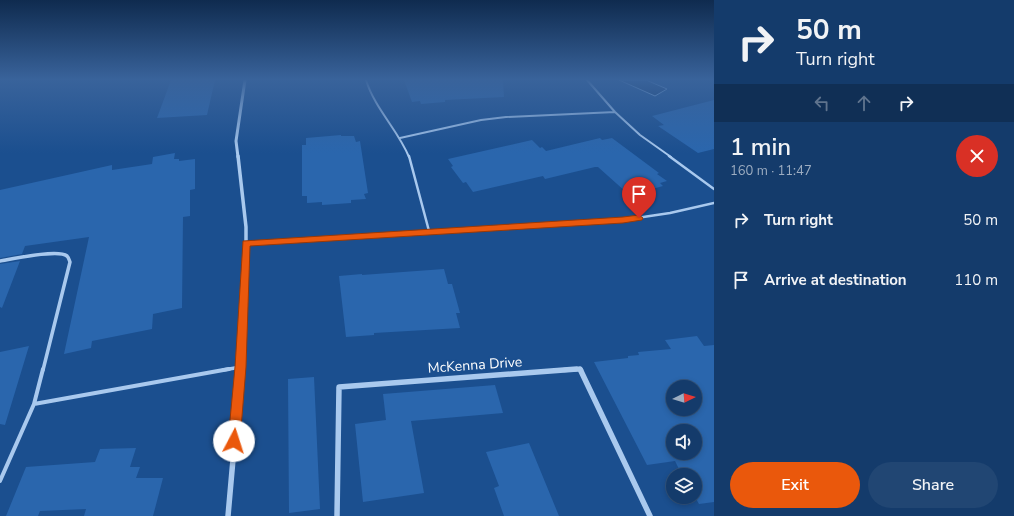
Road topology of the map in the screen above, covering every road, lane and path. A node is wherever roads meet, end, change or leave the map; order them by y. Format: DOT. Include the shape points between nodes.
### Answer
graph roads {
  1 [pos="241,104"];
  2 [pos="376,104"];
  3 [pos="608,104"];
  4 [pos="615,112"];
  5 [pos="400,138"];
  6 [pos="714,189"];
  7 [pos="714,203"];
  8 [pos="429,231"];
  9 [pos="246,243"];
  10 [pos="0,261"];
  11 [pos="241,367"];
  12 [pos="34,404"];
  13 [pos="0,481"];
  14 [pos="228,516"];
  15 [pos="337,516"];
  16 [pos="650,516"];
  1 -- 9 [label="street" via="236,141"];
  2 -- 5 [label="lane"];
  3 -- 4 [label="lane"];
  4 -- 5 [label="lane" via="481,120"];
  4 -- 6 [label="lane" via="640,135"];
  5 -- 8 [label="lane" via="410,158"];
  7 -- 8 [label="lane" via="623,220"];
  8 -- 9 [label="lane"];
  9 -- 11 [label="street"];
  10 -- 12 [label="lane" via="54,254 65,255 70,262"];
  11 -- 12 [label="lane"];
  11 -- 14 [label="street"];
  12 -- 13 [label="lane"];
  15 -- 16 [label="street, McKenna Drive" via="339,387 580,370"];
}
